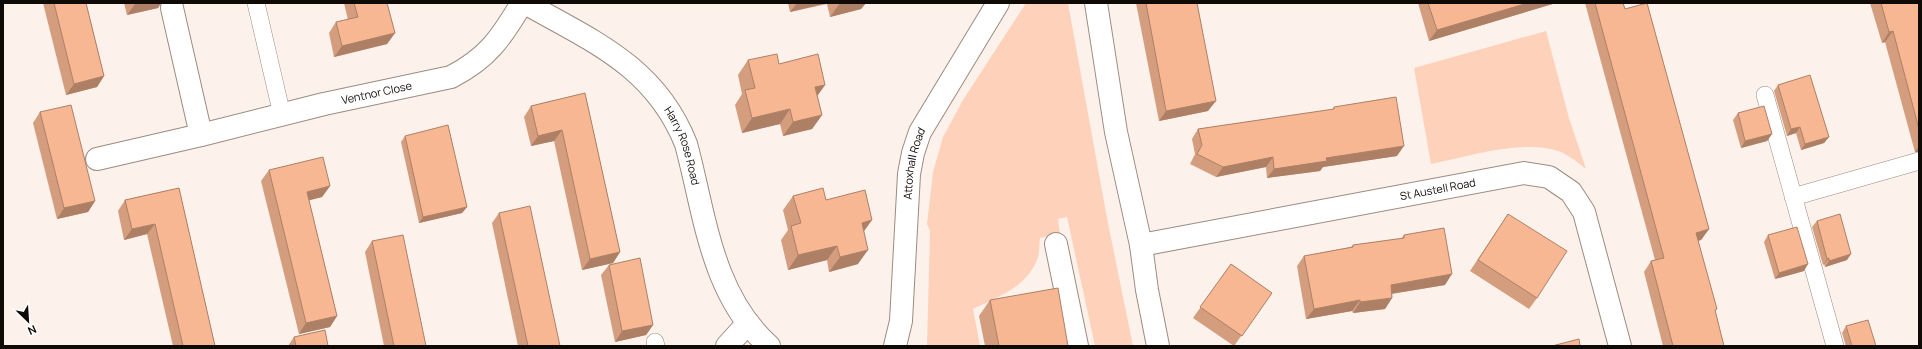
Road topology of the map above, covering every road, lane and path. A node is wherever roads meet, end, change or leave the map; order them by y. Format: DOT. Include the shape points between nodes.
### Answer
graph roads {
  1 [pos="256,3"];
  2 [pos="523,3"];
  3 [pos="998,3"];
  4 [pos="1096,3"];
  5 [pos="172,8"];
  6 [pos="1765,95"];
  7 [pos="282,115"];
  8 [pos="201,135"];
  9 [pos="97,159"];
  10 [pos="1919,161"];
  11 [pos="1794,197"];
  12 [pos="1056,244"];
  13 [pos="1141,245"];
  14 [pos="748,323"];
  15 [pos="727,346"];
  16 [pos="769,346"];
  17 [pos="895,346"];
  18 [pos="1077,346"];
  19 [pos="1158,346"];
  20 [pos="1620,346"];
  21 [pos="1835,346"];
  1 -- 7 [label="lane"];
  2 -- 7 [label="street, Ventnor Close" via="502,36 486,54 467,69 451,77"];
  2 -- 14 [label="street, Harry Rose Road" via="631,66 659,95 686,144 708,235 723,281"];
  3 -- 17 [label="street, Attoxhall Road" via="920,132 912,153 908,174 901,321"];
  4 -- 13 [label="street" via="1116,132"];
  5 -- 8 [label="street"];
  6 -- 11 [label="lane"];
  7 -- 8 [label="street, Ventnor Close"];
  8 -- 9 [label="street, Ventnor Close"];
  10 -- 11 [label="lane"];
  11 -- 21 [label="lane"];
  12 -- 18 [label="street"];
  13 -- 19 [label="street"];
  13 -- 20 [label="street, St Austell Road" via="1524,174 1549,177 1571,192 1584,212"];
  14 -- 15 [label="street"];
  14 -- 16 [label="street, Harry Rose Road"];
}
